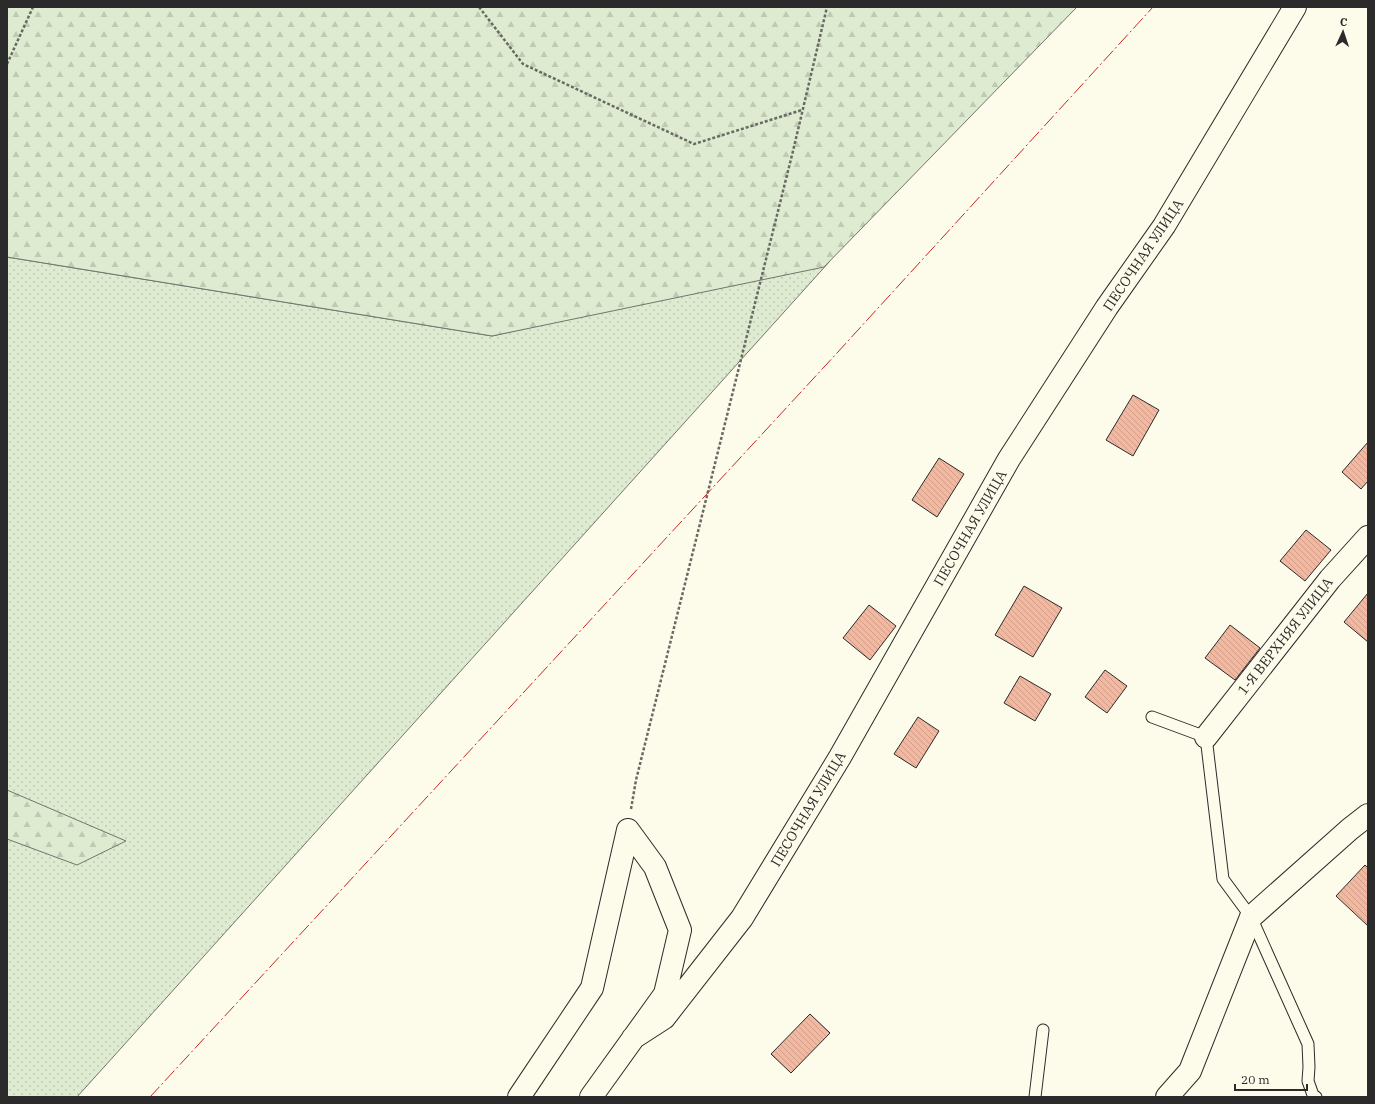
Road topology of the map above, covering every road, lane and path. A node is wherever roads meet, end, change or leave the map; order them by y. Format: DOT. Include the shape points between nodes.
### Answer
graph roads {
  1 [pos="33,7"];
  2 [pos="479,7"];
  3 [pos="827,7"];
  4 [pos="1295,7"];
  5 [pos="7,64"];
  6 [pos="803,110"];
  7 [pos="1368,537"];
  8 [pos="1152,717"];
  9 [pos="1206,738"];
  10 [pos="1368,815"];
  11 [pos="628,830"];
  12 [pos="1251,917"];
  13 [pos="1043,1030"];
  14 [pos="633,1038"];
  15 [pos="1314,1096"];
  16 [pos="519,1097"];
  17 [pos="591,1097"];
  18 [pos="1035,1097"];
  19 [pos="1167,1097"];
  1 -- 5 [label="path"];
  2 -- 6 [label="path" via="523,64 694,144"];
  3 -- 6 [label="path"];
  4 -- 14 [label="street, ПЕСОЧНАЯ УЛИЦА" via="1164,226 1106,307 1009,459 840,757 742,918 664,1018"];
  6 -- 11 [label="path" via="636,780"];
  7 -- 9 [label="street, 1-Я ВЕРХНЯЯ УЛИЦА" via="1330,579"];
  8 -- 9 [label="lane"];
  9 -- 12 [label="lane" via="1223,878"];
  10 -- 12 [label="street"];
  11 -- 14 [label="street" via="655,867 680,930 665,994"];
  11 -- 16 [label="street" via="592,988"];
  12 -- 15 [label="lane" via="1308,1044 1308,1081"];
  12 -- 19 [label="street" via="1190,1071"];
  13 -- 18 [label="lane"];
  14 -- 17 [label="street"];
}
